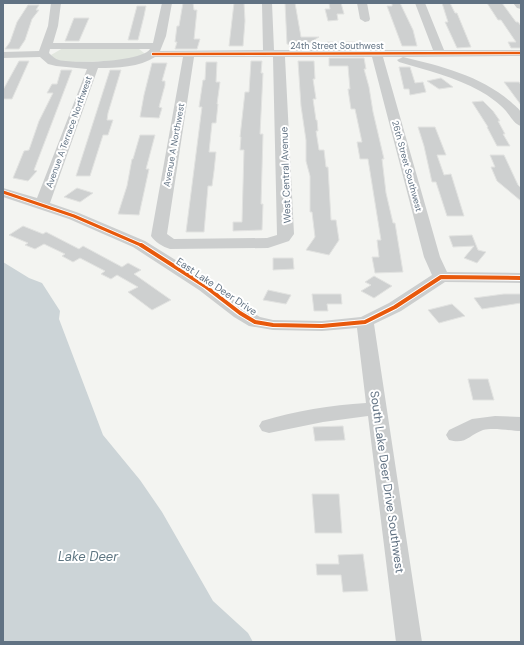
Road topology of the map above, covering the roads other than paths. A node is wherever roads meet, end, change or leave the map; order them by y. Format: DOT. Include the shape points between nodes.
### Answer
graph roads {
  1 [pos="56,3"];
  2 [pos="167,3"];
  3 [pos="267,3"];
  4 [pos="362,3"];
  5 [pos="420,3"];
  6 [pos="518,3"];
  7 [pos="521,6"];
  8 [pos="365,19"];
  9 [pos="45,50"];
  10 [pos="154,50"];
  11 [pos="440,53"];
  12 [pos="521,53"];
  13 [pos="189,54"];
  14 [pos="274,54"];
  15 [pos="377,54"];
  16 [pos="4,56"];
  17 [pos="406,57"];
  18 [pos="94,64"];
  19 [pos="521,122"];
  20 [pos="3,192"];
  21 [pos="42,204"];
  22 [pos="162,245"];
  23 [pos="441,277"];
  24 [pos="521,278"];
  25 [pos="365,322"];
  26 [pos="377,409"];
  27 [pos="521,424"];
  28 [pos="269,426"];
  29 [pos="456,435"];
  30 [pos="408,642"];
  1 -- 9 [label="street" via="53,26"];
  2 -- 10 [label="street"];
  3 -- 14 [label="street, West Central Avenue"];
  4 -- 8 [label="street"];
  5 -- 11 [label="street"];
  6 -- 7 [label="street"];
  9 -- 10 [label="street, 24th Street Southwest"];
  9 -- 16 [label="street, 24th Street Southwest"];
  9 -- 18 [label="street, Avenue A Terrace Northwest" via="56,63"];
  10 -- 13 [label="street, 24th Street Southwest"];
  10 -- 18 [label="street" via="147,58 128,63"];
  11 -- 12 [label="street"];
  11 -- 17 [label="street"];
  13 -- 14 [label="street, 24th Street Southwest"];
  13 -- 22 [label="street, Avenue A Northwest"];
  14 -- 15 [label="street, 24th Street Southwest"];
  14 -- 22 [label="street, West Central Avenue" via="286,234 283,238 268,243"];
  15 -- 17 [label="street, 24th Street Southwest"];
  15 -- 23 [label="street, 26th Street Southwest" via="432,257"];
  17 -- 19 [label="street" via="473,83 502,101"];
  18 -- 21 [label="street, Avenue A Terrace Northwest"];
  20 -- 21 [label="street, East Lake Deer Drive"];
  21 -- 22 [label="street, East Lake Deer Drive" via="139,244"];
  22 -- 25 [label="street, East Lake Deer Drive" via="205,286 255,322 303,326"];
  23 -- 24 [label="street"];
  23 -- 25 [label="street" via="395,307"];
  25 -- 26 [label="street, South Lake Deer Drive Southwest"];
  26 -- 28 [label="street" via="344,411"];
  26 -- 30 [label="street, South Lake Deer Drive Southwest"];
  27 -- 29 [label="street" via="487,423"];
}
